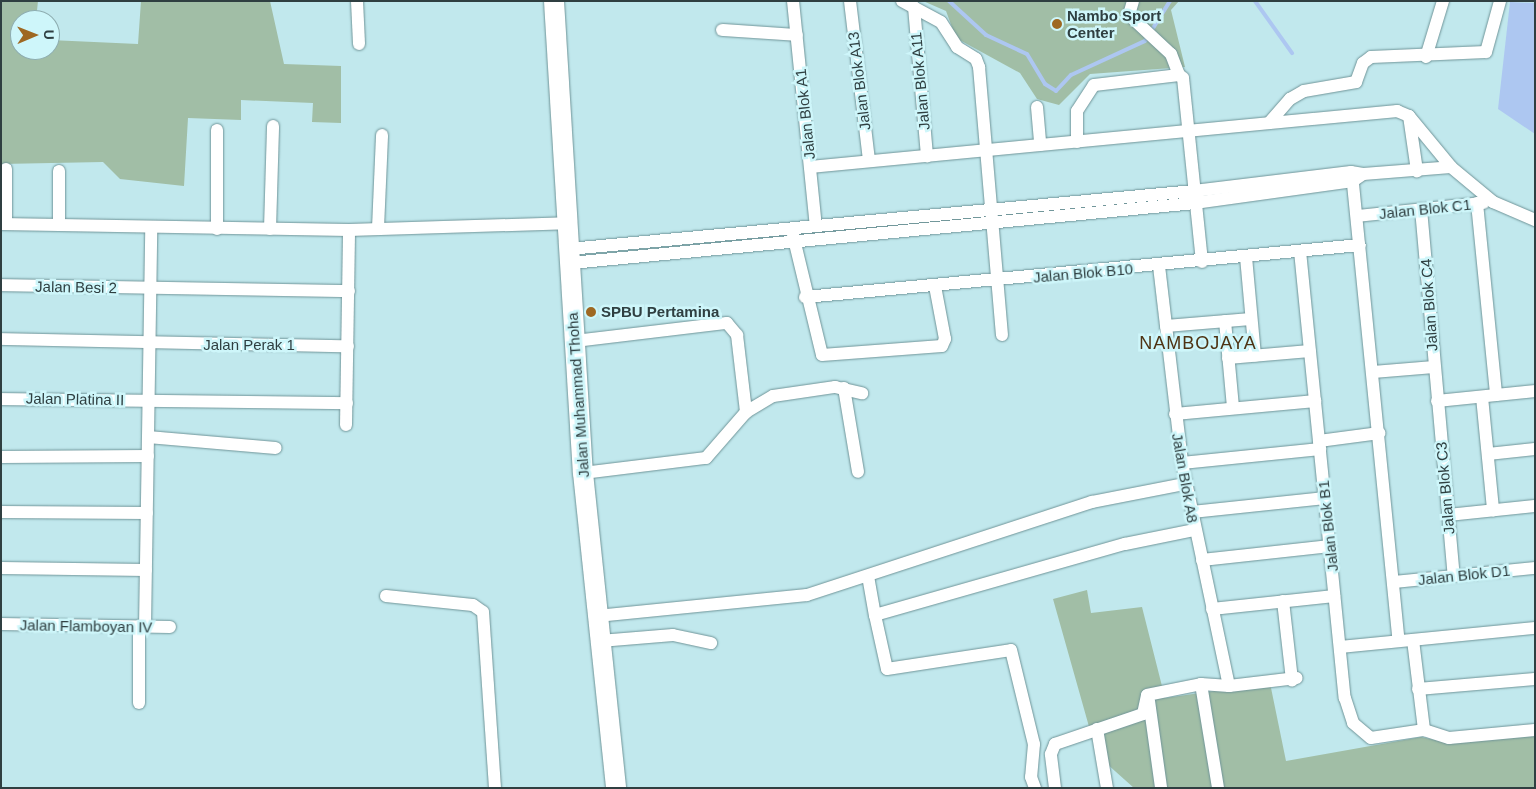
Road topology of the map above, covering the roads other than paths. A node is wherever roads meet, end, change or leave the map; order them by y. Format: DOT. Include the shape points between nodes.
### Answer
graph roads {
  1 [pos="356,1"];
  2 [pos="554,1"];
  3 [pos="793,1"];
  4 [pos="850,1"];
  5 [pos="902,1"];
  6 [pos="1133,1"];
  7 [pos="1442,1"];
  8 [pos="1500,1"];
  9 [pos="914,6"];
  10 [pos="722,30"];
  11 [pos="797,35"];
  12 [pos="358,44"];
  13 [pos="1426,57"];
  14 [pos="1179,76"];
  15 [pos="1037,107"];
  16 [pos="1409,116"];
  17 [pos="1269,123"];
  18 [pos="272,126"];
  19 [pos="217,130"];
  20 [pos="1188,131"];
  21 [pos="382,135"];
  22 [pos="1077,142"];
  23 [pos="1040,145"];
  24 [pos="985,150"];
  25 [pos="927,156"];
  26 [pos="868,161"];
  27 [pos="810,167"];
  28 [pos="1451,167"];
  29 [pos="6,169"];
  30 [pos="59,171"];
  31 [pos="1417,171"];
  32 [pos="1356,176"];
  33 [pos="1195,197"];
  34 [pos="1493,202"];
  35 [pos="1477,203"];
  36 [pos="1422,209"];
  37 [pos="991,216"];
  38 [pos="1357,216"];
  39 [pos="1535,220"];
  40 [pos="566,222"];
  41 [pos="4,224"];
  42 [pos="59,225"];
  43 [pos="816,226"];
  44 [pos="151,228"];
  45 [pos="378,228"];
  46 [pos="217,229"];
  47 [pos="270,229"];
  48 [pos="792,229"];
  49 [pos="350,230"];
  50 [pos="793,242"];
  51 [pos="1360,245"];
  52 [pos="1300,251"];
  53 [pos="570,256"];
  54 [pos="1246,257"];
  55 [pos="1202,262"];
  56 [pos="1159,266"];
  57 [pos="997,280"];
  58 [pos="1,285"];
  59 [pos="935,286"];
  60 [pos="150,288"];
  61 [pos="348,291"];
  62 [pos="806,297"];
  63 [pos="1251,319"];
  64 [pos="1225,321"];
  65 [pos="1166,326"];
  66 [pos="1002,335"];
  67 [pos="1,339"];
  68 [pos="575,341"];
  69 [pos="150,344"];
  70 [pos="348,346"];
  71 [pos="1310,351"];
  72 [pos="1254,356"];
  73 [pos="1228,358"];
  74 [pos="1434,367"];
  75 [pos="1373,372"];
  76 [pos="844,388"];
  77 [pos="1535,391"];
  78 [pos="862,393"];
  79 [pos="1496,395"];
  80 [pos="1482,397"];
  81 [pos="1,399"];
  82 [pos="149,400"];
  83 [pos="1315,401"];
  84 [pos="1437,401"];
  85 [pos="346,403"];
  86 [pos="1233,408"];
  87 [pos="746,412"];
  88 [pos="1175,414"];
  89 [pos="346,425"];
  90 [pos="1379,433"];
  91 [pos="148,438"];
  92 [pos="1320,445"];
  93 [pos="276,448"];
  94 [pos="1535,449"];
  95 [pos="1488,454"];
  96 [pos="148,456"];
  97 [pos="1,457"];
  98 [pos="1182,463"];
  99 [pos="858,472"];
  100 [pos="583,473"];
  101 [pos="1185,484"];
  102 [pos="1325,498"];
  103 [pos="1535,506"];
  104 [pos="1494,510"];
  105 [pos="1,512"];
  106 [pos="1192,512"];
  107 [pos="147,513"];
  108 [pos="1448,515"];
  109 [pos="1194,530"];
  110 [pos="1330,546"];
  111 [pos="1202,560"];
  112 [pos="1,568"];
  113 [pos="1535,568"];
  114 [pos="146,570"];
  115 [pos="868,576"];
  116 [pos="1454,576"];
  117 [pos="1394,582"];
  118 [pos="386,596"];
  119 [pos="1334,596"];
  120 [pos="1283,601"];
  121 [pos="1212,609"];
  122 [pos="875,615"];
  123 [pos="597,616"];
  124 [pos="1,624"];
  125 [pos="142,626"];
  126 [pos="170,627"];
  127 [pos="1535,628"];
  128 [pos="1413,640"];
  129 [pos="600,641"];
  130 [pos="1399,641"];
  131 [pos="710,643"];
  132 [pos="1340,647"];
  133 [pos="1535,679"];
  134 [pos="1201,684"];
  135 [pos="1229,686"];
  136 [pos="1418,689"];
  137 [pos="1148,694"];
  138 [pos="139,703"];
  139 [pos="1097,729"];
  140 [pos="1424,730"];
  141 [pos="1535,730"];
  142 [pos="495,788"];
  143 [pos="616,788"];
  144 [pos="1035,788"];
  145 [pos="1055,788"];
  146 [pos="1107,788"];
  147 [pos="1162,788"];
  148 [pos="1218,788"];
  1 -- 12 [label="street"];
  2 -- 40 [label="main road, Jalan Muhammad Thoha"];
  3 -- 11 [label="street, Jalan Blok A1"];
  4 -- 26 [label="street, Jalan Blok A13"];
  5 -- 9 [label="street"];
  6 -- 14 [label="street" via="1127,11 1172,54"];
  7 -- 13 [label="street"];
  8 -- 13 [label="street" via="1486,52"];
  9 -- 24 [label="street" via="942,22 958,48 976,59"];
  9 -- 25 [label="street, Jalan Blok A11"];
  10 -- 11 [label="street"];
  11 -- 27 [label="street, Jalan Blok A1"];
  13 -- 17 [label="street" via="1371,57 1363,63 1356,82 1304,90 1290,99"];
  14 -- 20 [label="street" via="1183,78"];
  14 -- 22 [label="street" via="1094,85 1077,110"];
  15 -- 23 [label="street"];
  16 -- 17 [label="street" via="1397,112"];
  16 -- 28 [label="street"];
  16 -- 31 [label="street"];
  17 -- 20 [label="street"];
  18 -- 47 [label="street"];
  19 -- 46 [label="street"];
  20 -- 22 [label="street"];
  20 -- 33 [label="street"];
  21 -- 45 [label="street"];
  22 -- 23 [label="street"];
  23 -- 24 [label="street"];
  24 -- 25 [label="street"];
  24 -- 37 [label="street"];
  25 -- 26 [label="street"];
  26 -- 27 [label="street"];
  27 -- 43 [label="street, Jalan Blok A1"];
  28 -- 31 [label="street"];
  28 -- 34 [label="street"];
  29 -- 41 [label="street"];
  30 -- 42 [label="street"];
  31 -- 32 [label="street"];
  32 -- 33 [label="street"];
  32 -- 38 [label="street"];
  33 -- 37 [label="street"];
  33 -- 55 [label="street"];
  34 -- 35 [label="street, Jalan Blok C1"];
  34 -- 39 [label="street"];
  35 -- 36 [label="street, Jalan Blok C1"];
  35 -- 79 [label="street"];
  36 -- 38 [label="street, Jalan Blok C1"];
  36 -- 74 [label="street, Jalan Blok C4"];
  37 -- 43 [label="street"];
  37 -- 50 [label="street"];
  37 -- 57 [label="street"];
  38 -- 51 [label="street"];
  40 -- 45 [label="street"];
  40 -- 53 [label="main road, Jalan Muhammad Thoha"];
  41 -- 42 [label="street"];
  42 -- 44 [label="street"];
  43 -- 48 [label="street"];
  44 -- 46 [label="street"];
  44 -- 60 [label="street"];
  45 -- 49 [label="street"];
  46 -- 47 [label="street"];
  47 -- 49 [label="street"];
  48 -- 50 [label="street"];
  48 -- 53 [label="street"];
  49 -- 61 [label="street"];
  50 -- 53 [label="street"];
  50 -- 62 [label="street"];
  51 -- 52 [label="street, Jalan Blok B10"];
  51 -- 75 [label="street"];
  52 -- 54 [label="street, Jalan Blok B10"];
  52 -- 71 [label="street, Jalan Blok B1"];
  53 -- 68 [label="main road, Jalan Muhammad Thoha"];
  54 -- 55 [label="street, Jalan Blok B10"];
  54 -- 63 [label="street"];
  55 -- 56 [label="street, Jalan Blok B10"];
  56 -- 57 [label="street, Jalan Blok B10"];
  56 -- 65 [label="street, Jalan Blok A8"];
  57 -- 59 [label="street, Jalan Blok B10"];
  57 -- 66 [label="street"];
  58 -- 60 [label="street, Jalan Besi 2"];
  59 -- 62 [label="street, Jalan Blok B10"];
  59 -- 62 [label="street" via="945,339 942,346 834,357 822,356 817,349"];
  60 -- 61 [label="street, Jalan Besi 2"];
  60 -- 69 [label="street"];
  61 -- 70 [label="street"];
  63 -- 64 [label="street"];
  63 -- 72 [label="street"];
  64 -- 65 [label="street"];
  64 -- 73 [label="street"];
  65 -- 88 [label="street, Jalan Blok A8"];
  67 -- 69 [label="street, Jalan Perak 1"];
  68 -- 87 [label="street" via="727,323 737,335"];
  68 -- 100 [label="main road, Jalan Muhammad Thoha"];
  69 -- 70 [label="street, Jalan Perak 1"];
  69 -- 82 [label="street"];
  70 -- 85 [label="street"];
  71 -- 72 [label="street"];
  71 -- 83 [label="street, Jalan Blok B1"];
  72 -- 73 [label="street"];
  73 -- 86 [label="street"];
  74 -- 75 [label="street"];
  74 -- 84 [label="street, Jalan Blok C4"];
  75 -- 90 [label="street"];
  76 -- 78 [label="street"];
  76 -- 87 [label="street" via="773,396"];
  76 -- 99 [label="street"];
  77 -- 79 [label="street"];
  79 -- 80 [label="street"];
  80 -- 84 [label="street"];
  80 -- 95 [label="street"];
  81 -- 82 [label="street, Jalan Platina II"];
  82 -- 85 [label="street, Jalan Platina II"];
  82 -- 91 [label="street"];
  83 -- 86 [label="street"];
  83 -- 92 [label="street, Jalan Blok B1"];
  84 -- 108 [label="street, Jalan Blok C3"];
  85 -- 89 [label="street"];
  86 -- 88 [label="street"];
  87 -- 100 [label="street" via="706,458"];
  88 -- 98 [label="street, Jalan Blok A8"];
  90 -- 92 [label="street"];
  90 -- 117 [label="street"];
  91 -- 93 [label="street"];
  91 -- 96 [label="street"];
  92 -- 98 [label="street"];
  92 -- 102 [label="street, Jalan Blok B1"];
  94 -- 95 [label="street"];
  95 -- 104 [label="street"];
  96 -- 97 [label="street"];
  96 -- 107 [label="street"];
  98 -- 101 [label="street, Jalan Blok A8"];
  100 -- 123 [label="main road, Jalan Muhammad Thoha"];
  101 -- 106 [label="street, Jalan Blok A8"];
  101 -- 115 [label="street" via="1092,502"];
  102 -- 106 [label="street"];
  102 -- 110 [label="street, Jalan Blok B1"];
  103 -- 104 [label="street"];
  104 -- 108 [label="street"];
  105 -- 107 [label="street"];
  106 -- 109 [label="street, Jalan Blok A8"];
  107 -- 114 [label="street"];
  108 -- 116 [label="street, Jalan Blok C3"];
  109 -- 111 [label="street, Jalan Blok A8"];
  109 -- 122 [label="street" via="1125,544"];
  110 -- 111 [label="street"];
  110 -- 119 [label="street, Jalan Blok B1"];
  111 -- 121 [label="street, Jalan Blok A8"];
  112 -- 114 [label="street"];
  113 -- 116 [label="street, Jalan Blok D1"];
  114 -- 125 [label="street"];
  115 -- 122 [label="street"];
  115 -- 123 [label="street" via="784,598"];
  116 -- 117 [label="street, Jalan Blok D1"];
  117 -- 130 [label="street"];
  118 -- 142 [label="street" via="473,604 483,612"];
  119 -- 120 [label="street"];
  119 -- 132 [label="street, Jalan Blok B1"];
  120 -- 121 [label="street"];
  120 -- 135 [label="street" via="1294,679"];
  121 -- 135 [label="street, Jalan Blok A8"];
  122 -- 144 [label="street" via="888,669 1011,650 1034,744 1031,777"];
  123 -- 129 [label="main road, Jalan Muhammad Thoha"];
  124 -- 125 [label="street, Jalan Flamboyan IV"];
  125 -- 126 [label="street, Jalan Flamboyan IV"];
  125 -- 138 [label="street"];
  127 -- 128 [label="street"];
  128 -- 130 [label="street"];
  128 -- 136 [label="street"];
  129 -- 131 [label="street" via="673,635"];
  129 -- 143 [label="main road, Jalan Muhammad Thoha"];
  130 -- 132 [label="street"];
  132 -- 140 [label="street, Jalan Blok B1" via="1345,698 1360,733 1388,737"];
  133 -- 136 [label="street"];
  134 -- 135 [label="street"];
  134 -- 137 [label="street"];
  134 -- 148 [label="street"];
  136 -- 140 [label="street"];
  137 -- 139 [label="street" via="1144,713"];
  137 -- 147 [label="street"];
  139 -- 145 [label="street" via="1052,748"];
  139 -- 146 [label="street"];
  140 -- 141 [label="street" via="1449,738"];
}
